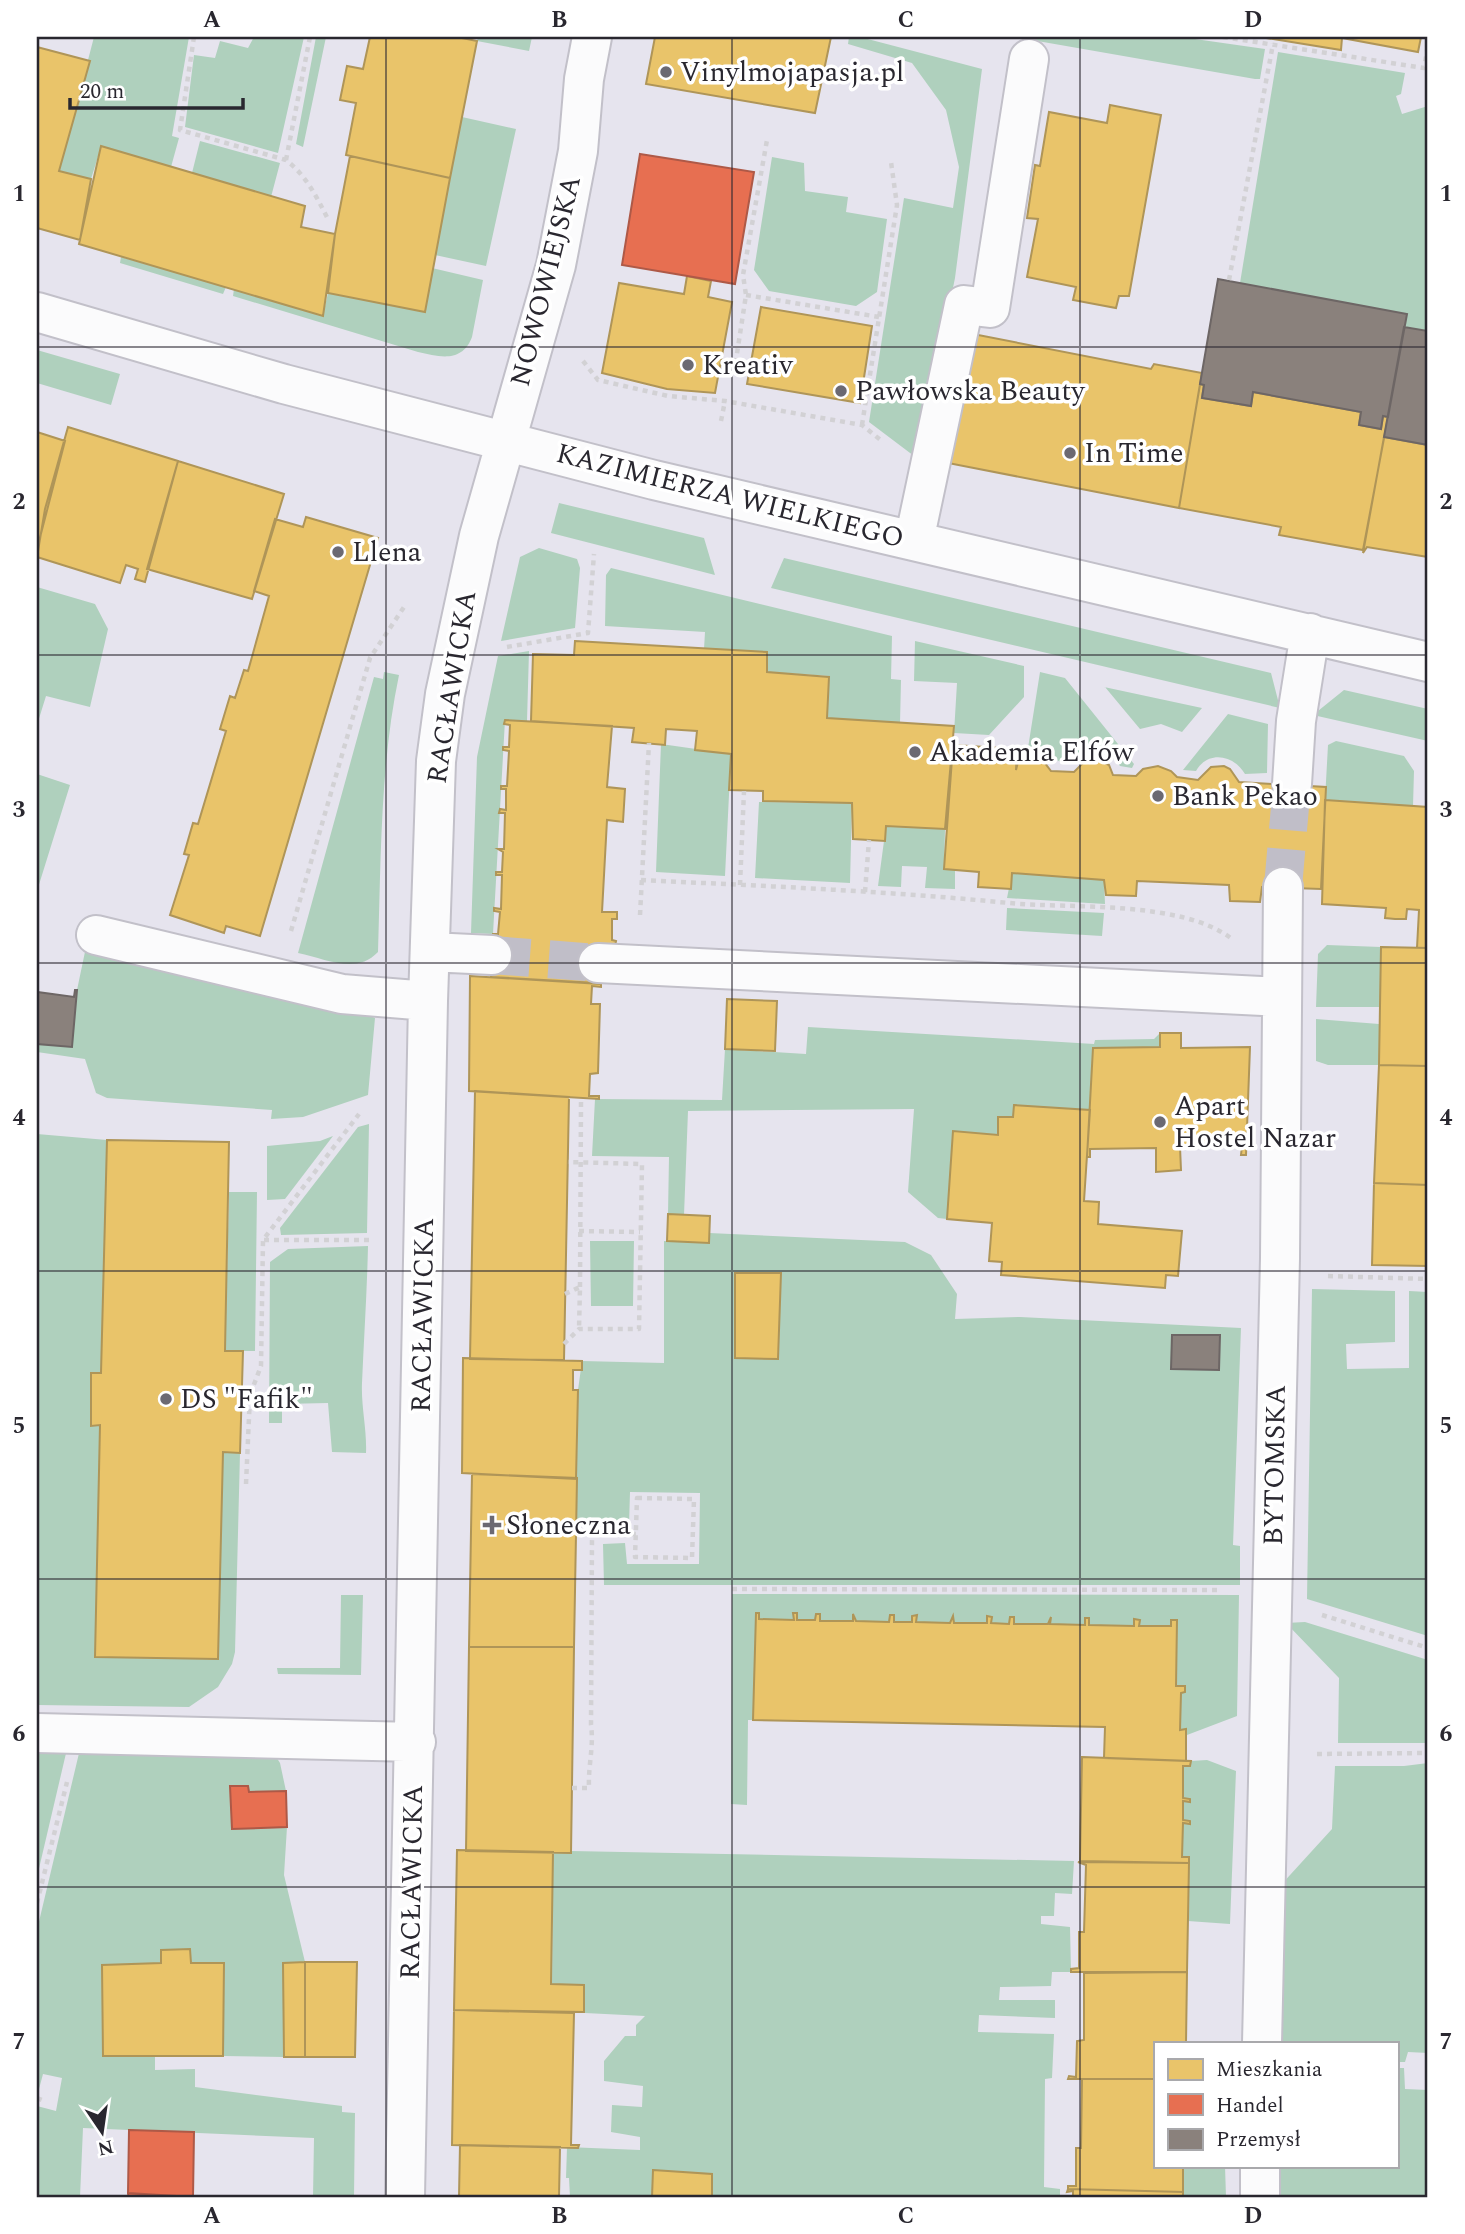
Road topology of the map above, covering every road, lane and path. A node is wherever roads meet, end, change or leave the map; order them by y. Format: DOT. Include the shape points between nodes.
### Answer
graph roads {
  1 [pos="194,37"];
  2 [pos="310,37"];
  3 [pos="592,37"];
  4 [pos="1223,37"];
  5 [pos="1273,44"];
  6 [pos="1428,45"];
  7 [pos="1029,59"];
  8 [pos="767,141"];
  9 [pos="286,160"];
  10 [pos="891,162"];
  11 [pos="329,221"];
  12 [pos="1229,280"];
  13 [pos="746,295"];
  14 [pos="37,312"];
  15 [pos="879,317"];
  16 [pos="582,360"];
  17 [pos="734,373"];
  18 [pos="725,401"];
  19 [pos="721,421"];
  20 [pos="504,441"];
  21 [pos="914,541"];
  22 [pos="594,554"];
  23 [pos="404,607"];
  24 [pos="1310,633"];
  25 [pos="501,648"];
  26 [pos="1428,662"];
  27 [pos="649,743"];
  28 [pos="1292,785"];
  29 [pos="744,791"];
  30 [pos="869,839"];
  31 [pos="641,880"];
  32 [pos="740,885"];
  33 [pos="1283,887"];
  34 [pos="865,892"];
  35 [pos="291,931"];
  36 [pos="96,935"];
  37 [pos="430,952"];
  38 [pos="1281,952"];
  39 [pos="492,955"];
  40 [pos="598,962"];
  41 [pos="638,964"];
  42 [pos="1281,997"];
  43 [pos="428,1001"];
  44 [pos="581,1102"];
  45 [pos="359,1114"];
  46 [pos="568,1162"];
  47 [pos="580,1163"];
  48 [pos="579,1231"];
  49 [pos="640,1232"];
  50 [pos="263,1240"];
  51 [pos="377,1240"];
  52 [pos="1317,1276"];
  53 [pos="1428,1279"];
  54 [pos="580,1287"];
  55 [pos="565,1294"];
  56 [pos="579,1329"];
  57 [pos="564,1344"];
  58 [pos="246,1484"];
  59 [pos="636,1534"];
  60 [pos="732,1590"];
  61 [pos="1223,1590"];
  62 [pos="1309,1611"];
  63 [pos="1428,1648"];
  64 [pos="37,1733"];
  65 [pos="78,1734"];
  66 [pos="416,1742"];
  67 [pos="1268,1751"];
  68 [pos="1428,1753"];
  69 [pos="572,1788"];
  70 [pos="37,1903"];
  71 [pos="1262,2042"];
  72 [pos="1260,2168"];
  73 [pos="405,2197"];
  74 [pos="1260,2197"];
  1 -- 9 [label="path" via="180,130"];
  2 -- 9 [label="path"];
  3 -- 20 [label="street, NOWOWIEJSKA" via="578,151 556,265"];
  4 -- 5 [label="path"];
  5 -- 6 [label="path" via="1424,68"];
  5 -- 12 [label="path"];
  7 -- 21 [label="street" via="989,308 964,305"];
  8 -- 13 [label="path" via="743,275"];
  9 -- 11 [label="path" via="311,186"];
  10 -- 15 [label="path" via="897,205"];
  13 -- 15 [label="path"];
  13 -- 17 [label="path"];
  14 -- 20 [label="street, KAZIMIERZA WIELKIEGO" via="284,384"];
  15 -- 18 [label="path" via="862,425"];
  16 -- 18 [label="path" via="598,380 668,396"];
  18 -- 19 [label="path"];
  20 -- 21 [label="street, KAZIMIERZA WIELKIEGO"];
  20 -- 37 [label="street, RACŁAWICKA" via="479,536 440,726"];
  21 -- 24 [label="street, KAZIMIERZA WIELKIEGO"];
  22 -- 25 [label="path" via="588,633"];
  23 -- 35 [label="path" via="370,657"];
  24 -- 26 [label="street, KAZIMIERZA WIELKIEGO"];
  24 -- 28 [label="street" via="1296,721"];
  27 -- 31 [label="path"];
  29 -- 32 [label="path"];
  30 -- 34 [label="path"];
  31 -- 32 [label="path"];
  31 -- 41 [label="path"];
  32 -- 34 [label="path"];
  33 -- 38 [label="street, BYTOMSKA"];
  34 -- 38 [label="path" via="1166,914 1206,923 1247,950"];
  36 -- 43 [label="street" via="342,994"];
  37 -- 39 [label="street"];
  37 -- 43 [label="street, RACŁAWICKA"];
  38 -- 42 [label="street, BYTOMSKA"];
  40 -- 41 [label="street"];
  41 -- 42 [label="street"];
  42 -- 67 [label="street, BYTOMSKA"];
  43 -- 66 [label="street, RACŁAWICKA"];
  44 -- 47 [label="path"];
  45 -- 50 [label="path"];
  46 -- 47 [label="path"];
  47 -- 48 [label="path"];
  47 -- 49 [label="path" via="642,1164"];
  48 -- 49 [label="path"];
  48 -- 54 [label="path"];
  49 -- 56 [label="path" via="639,1329"];
  50 -- 51 [label="path"];
  50 -- 58 [label="path" via="261,1366 250,1395"];
  52 -- 53 [label="path"];
  54 -- 55 [label="path"];
  54 -- 56 [label="path"];
  56 -- 57 [label="path"];
  59 -- 59 [label="path" via="637,1498 694,1499 692,1558 635,1557"];
  59 -- 69 [label="path" via="592,1535 594,1749 588,1761 589,1788"];
  60 -- 61 [label="path"];
  62 -- 63 [label="path"];
  64 -- 65 [label="street"];
  65 -- 66 [label="street"];
  65 -- 70 [label="path"];
  66 -- 73 [label="street, RACŁAWICKA"];
  67 -- 68 [label="path"];
  67 -- 71 [label="street, BYTOMSKA"];
  72 -- 74 [label="street"];
}
